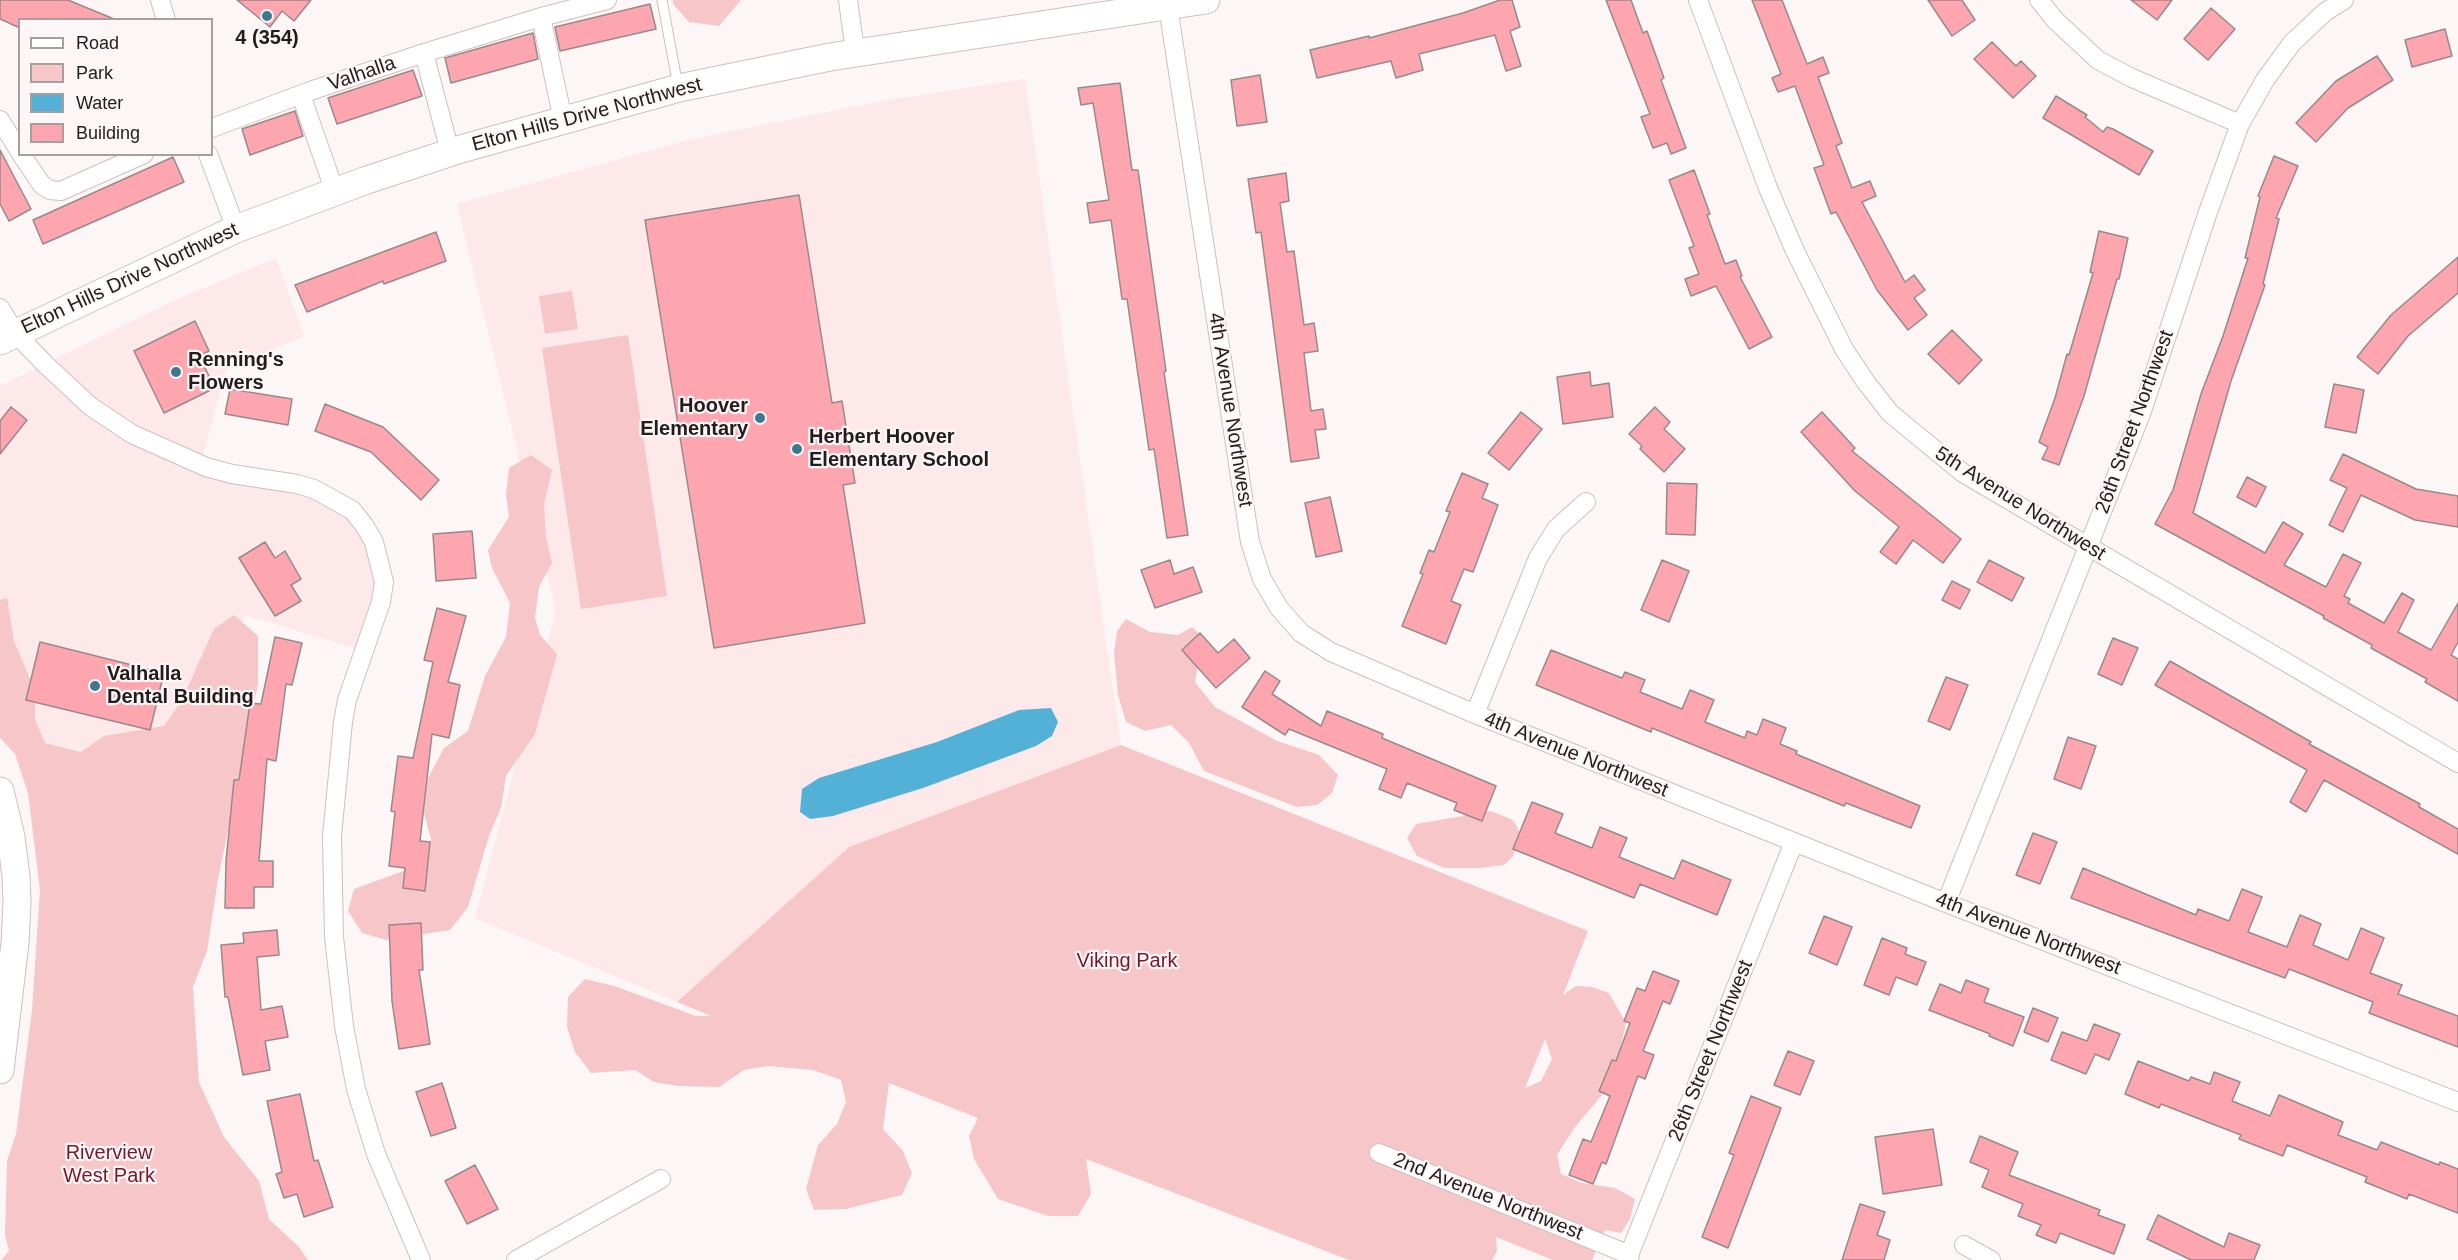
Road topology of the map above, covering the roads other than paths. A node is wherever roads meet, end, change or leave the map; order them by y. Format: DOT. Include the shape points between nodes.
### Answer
graph roads {
  1 [pos="160,0"];
  2 [pos="607,0"];
  3 [pos="663,0"];
  4 [pos="848,0"];
  5 [pos="1206,0"];
  6 [pos="1698,0"];
  7 [pos="2039,0"];
  8 [pos="2344,0"];
  9 [pos="1167,4"];
  10 [pos="541,17"];
  11 [pos="165,18"];
  12 [pos="855,52"];
  13 [pos="424,53"];
  14 [pos="679,88"];
  15 [pos="301,95"];
  16 [pos="0,120"];
  17 [pos="563,120"];
  18 [pos="2240,124"];
  19 [pos="213,128"];
  20 [pos="18,150"];
  21 [pos="450,153"];
  22 [pos="22,156"];
  23 [pos="139,156"];
  24 [pos="209,156"];
  25 [pos="335,192"];
  26 [pos="237,229"];
  27 [pos="0,308"];
  28 [pos="7,337"];
  29 [pos="1586,501"];
  30 [pos="2087,548"];
  31 [pos="1475,714"];
  32 [pos="2458,763"];
  33 [pos="0,791"];
  34 [pos="1794,842"];
  35 [pos="1946,903"];
  36 [pos="0,1070"];
  37 [pos="2458,1102"];
  38 [pos="1380,1153"];
  39 [pos="661,1179"];
  40 [pos="1964,1245"];
  41 [pos="1628,1257"];
  42 [pos="421,1260"];
  43 [pos="516,1260"];
  44 [pos="1991,1260"];
  1 -- 11 [label="street"];
  2 -- 10 [label="street, Valhalla"];
  3 -- 14 [label="lane"];
  4 -- 12 [label="street"];
  5 -- 9 [label="main road, Elton Hills Drive Northwest"];
  6 -- 30 [label="street, 5th Avenue Northwest" via="1791,241 1864,381 1890,413 1963,474"];
  7 -- 18 [label="street" via="2098,60"];
  8 -- 18 [label="street, 26th Street Northwest" via="2292,43"];
  9 -- 12 [label="main road, Elton Hills Drive Northwest"];
  9 -- 31 [label="street, 4th Avenue Northwest" via="1250,542 1262,579 1301,633 1331,652"];
  10 -- 13 [label="street, Valhalla"];
  10 -- 17 [label="street"];
  12 -- 14 [label="main road, Elton Hills Drive Northwest"];
  13 -- 15 [label="street, Valhalla"];
  13 -- 21 [label="street"];
  14 -- 17 [label="main road, Elton Hills Drive Northwest"];
  15 -- 19 [label="street, Valhalla"];
  15 -- 25 [label="street"];
  16 -- 20 [label="street"];
  17 -- 21 [label="main road, Elton Hills Drive Northwest"];
  18 -- 30 [label="street, 26th Street Northwest" via="2141,414"];
  21 -- 25 [label="main road, Elton Hills Drive Northwest"];
  22 -- 23 [label="street" via="42,184 61,190"];
  24 -- 26 [label="street"];
  25 -- 26 [label="main road, Elton Hills Drive Northwest"];
  26 -- 28 [label="main road, Elton Hills Drive Northwest"];
  27 -- 28 [label="street"];
  28 -- 42 [label="street" via="90,406 132,434 207,467 314,489 352,510 374,542 384,582 343,722 332,836 334,937 356,1089 376,1154"];
  29 -- 31 [label="street" via="1556,529 1538,558"];
  30 -- 32 [label="street, 5th Avenue Northwest"];
  30 -- 35 [label="street, 26th Street Northwest"];
  31 -- 34 [label="street, 4th Avenue Northwest"];
  33 -- 36 [label="main road" via="11,837 17,902"];
  34 -- 35 [label="street, 4th Avenue Northwest"];
  34 -- 41 [label="street, 26th Street Northwest"];
  35 -- 37 [label="street, 4th Avenue Northwest"];
  38 -- 41 [label="street, 2nd Avenue Northwest"];
  39 -- 43 [label="street"];
  40 -- 44 [label="street"];
}
